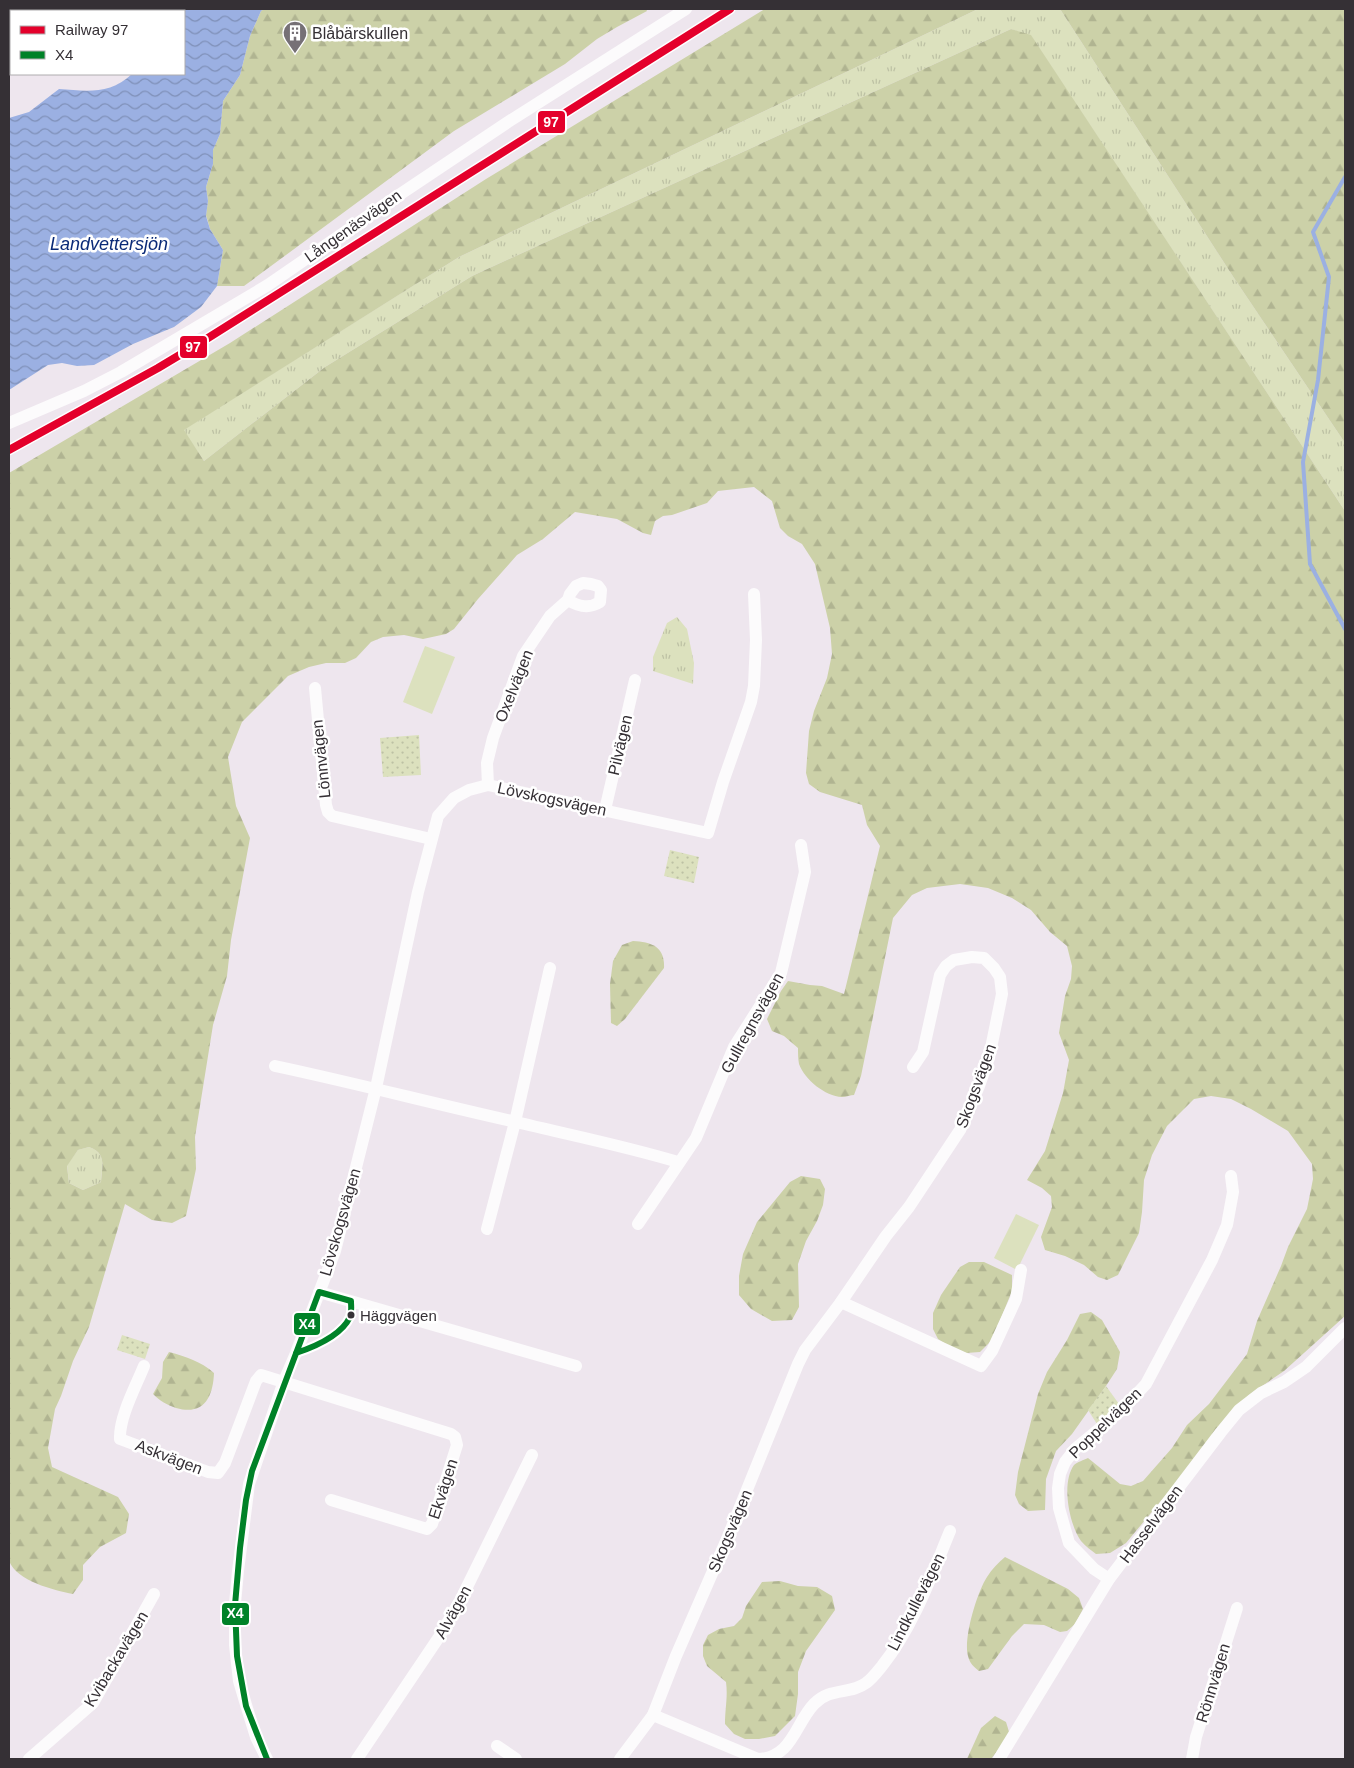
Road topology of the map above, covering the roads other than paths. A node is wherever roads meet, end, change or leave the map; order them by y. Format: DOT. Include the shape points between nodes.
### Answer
graph roads {
  1 [pos="686,9"];
  2 [pos="9,423"];
  3 [pos="754,594"];
  4 [pos="568,600"];
  5 [pos="635,680"];
  6 [pos="314,688"];
  7 [pos="488,785"];
  8 [pos="605,810"];
  9 [pos="431,839"];
  10 [pos="801,846"];
  11 [pos="550,968"];
  12 [pos="275,1066"];
  13 [pos="913,1068"];
  14 [pos="376,1088"];
  15 [pos="515,1122"];
  16 [pos="678,1162"];
  17 [pos="1230,1176"];
  18 [pos="638,1224"];
  19 [pos="487,1229"];
  20 [pos="1021,1270"];
  21 [pos="320,1292"];
  22 [pos="840,1302"];
  23 [pos="1345,1328"];
  24 [pos="144,1366"];
  25 [pos="576,1366"];
  26 [pos="284,1381"];
  27 [pos="532,1455"];
  28 [pos="331,1500"];
  29 [pos="950,1531"];
  30 [pos="1109,1579"];
  31 [pos="154,1594"];
  32 [pos="1237,1608"];
  33 [pos="654,1715"];
  34 [pos="497,1746"];
  35 [pos="30,1759"];
  36 [pos="268,1759"];
  37 [pos="357,1759"];
  38 [pos="516,1759"];
  39 [pos="620,1759"];
  40 [pos="999,1759"];
  41 [pos="1192,1759"];
  1 -- 2 [label="street, Långenäsvägen" via="486,137 268,285 122,372"];
  3 -- 8 [label="street, Lövskogsvägen" via="756,640 751,702 708,833"];
  4 -- 7 [label="street, Oxelvägen" via="550,616 523,656 493,738"];
  5 -- 8 [label="street, Pilvägen"];
  6 -- 9 [label="street, Lönnvägen" via="328,812 332,816"];
  7 -- 8 [label="street, Lövskogsvägen"];
  7 -- 9 [label="street, Lövskogsvägen" via="469,790 446,804 438,816"];
  9 -- 14 [label="street, Lövskogsvägen"];
  10 -- 16 [label="street, Gullregnsvägen" via="805,872 781,973 734,1048 696,1138"];
  11 -- 15 [label="street"];
  12 -- 14 [label="street"];
  13 -- 22 [label="street, Skogsvägen" via="923,1052 940,975 954,960 984,958 1000,978 1002,994 989,1058 970,1110 910,1207"];
  14 -- 15 [label="street"];
  14 -- 21 [label="street, Lövskogsvägen" via="335,1251"];
  15 -- 16 [label="street" via="628,1147"];
  15 -- 19 [label="street"];
  16 -- 18 [label="street, Gullregnsvägen"];
  17 -- 30 [label="street, Poppelvägen" via="1233,1192 1227,1225 1212,1260 1146,1384 1123,1409 1076,1448 1060,1474 1059,1508 1069,1543 1094,1569"];
  20 -- 22 [label="street" via="1016,1299 992,1351 981,1366"];
  21 -- 25 [label="street"];
  21 -- 26 [label="street, Lövskogsvägen"];
  22 -- 33 [label="street, Skogsvägen" via="798,1364"];
  23 -- 30 [label="street, Hasselvägen" via="1306,1367 1260,1393 1239,1410"];
  24 -- 26 [label="street, Askvägen" via="125,1414 120,1439 208,1472 218,1473 225,1463 261,1375"];
  26 -- 28 [label="street, Ekvägen" via="451,1434 456,1441 432,1524 427,1529"];
  26 -- 36 [label="street, Lövskogsvägen" via="249,1484 235,1604 239,1681 256,1737"];
  27 -- 37 [label="street, Alvägen" via="461,1599"];
  29 -- 33 [label="street, Lindkullevägen" via="913,1615 886,1660 866,1683 820,1698 784,1749 775,1756 758,1759"];
  30 -- 40 [label="street, Hasselvägen"];
  31 -- 35 [label="street, Kvibackavägen" via="93,1703"];
  32 -- 41 [label="street, Rönnvägen"];
  33 -- 39 [label="street, Skogsvägen"];
  34 -- 38 [label="street"];
}
